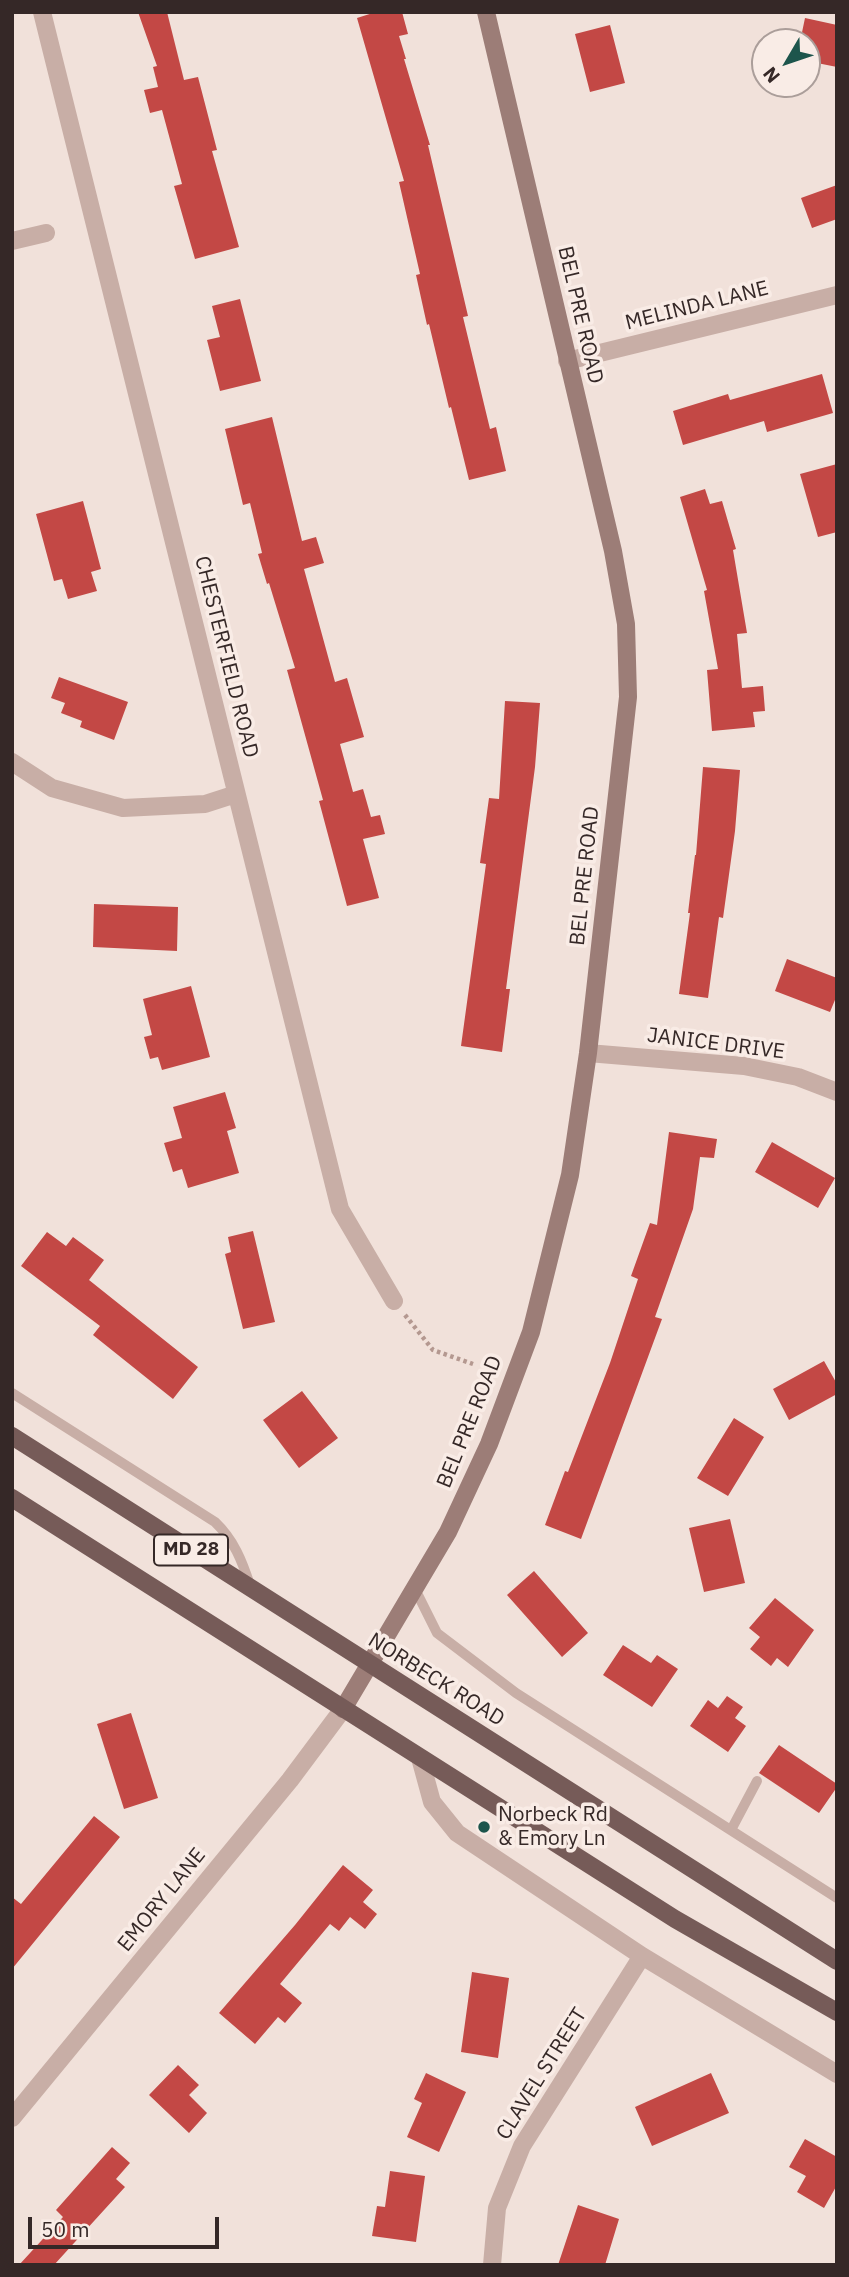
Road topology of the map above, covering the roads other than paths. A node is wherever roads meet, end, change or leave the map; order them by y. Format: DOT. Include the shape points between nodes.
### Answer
graph roads {
  1 [pos="42,12"];
  2 [pos="486,12"];
  3 [pos="46,233"];
  4 [pos="12,241"];
  5 [pos="837,295"];
  6 [pos="568,361"];
  7 [pos="12,762"];
  8 [pos="236,794"];
  9 [pos="588,1053"];
  10 [pos="837,1092"];
  11 [pos="394,1301"];
  12 [pos="12,1393"];
  13 [pos="12,1436"];
  14 [pos="12,1498"];
  15 [pos="251,1589"];
  16 [pos="415,1589"];
  17 [pos="369,1665"];
  18 [pos="343,1709"];
  19 [pos="420,1759"];
  20 [pos="757,1781"];
  21 [pos="731,1830"];
  22 [pos="837,1898"];
  23 [pos="642,1956"];
  24 [pos="837,1962"];
  25 [pos="837,2012"];
  26 [pos="837,2074"];
  27 [pos="12,2118"];
  28 [pos="492,2265"];
  1 -- 8 [label="street, CHESTERFIELD ROAD"];
  2 -- 6 [label="main road, BEL PRE ROAD"];
  3 -- 4 [label="street"];
  5 -- 6 [label="street, MELINDA LANE"];
  6 -- 9 [label="main road, BEL PRE ROAD" via="626,624 628,697"];
  7 -- 8 [label="street" via="52,789 123,808 205,804"];
  8 -- 11 [label="street, CHESTERFIELD ROAD" via="340,1209"];
  9 -- 10 [label="street, JANICE DRIVE" via="744,1066 799,1077"];
  9 -- 16 [label="main road, BEL PRE ROAD" via="570,1175 531,1332 489,1444"];
  12 -- 15 [label="lane" via="215,1522 240,1555"];
  13 -- 15 [label="main road, NORBECK ROAD / MD 28"];
  14 -- 18 [label="main road, MD 28"];
  15 -- 17 [label="main road, NORBECK ROAD / MD 28"];
  16 -- 17 [label="main road, BEL PRE ROAD"];
  16 -- 21 [label="lane" via="437,1633 458,1650 516,1693"];
  17 -- 18 [label="main road, BEL PRE ROAD"];
  17 -- 24 [label="main road, NORBECK ROAD / MD 28"];
  18 -- 19 [label="main road, MD 28"];
  18 -- 27 [label="street, EMORY LANE"];
  19 -- 23 [label="street" via="432,1802 457,1833"];
  19 -- 25 [label="main road, MD 28" via="675,1919"];
  20 -- 21 [label="lane"];
  21 -- 22 [label="lane"];
  23 -- 26 [label="street"];
  23 -- 28 [label="street, CLAVEL STREET" via="522,2146 497,2208"];
}
